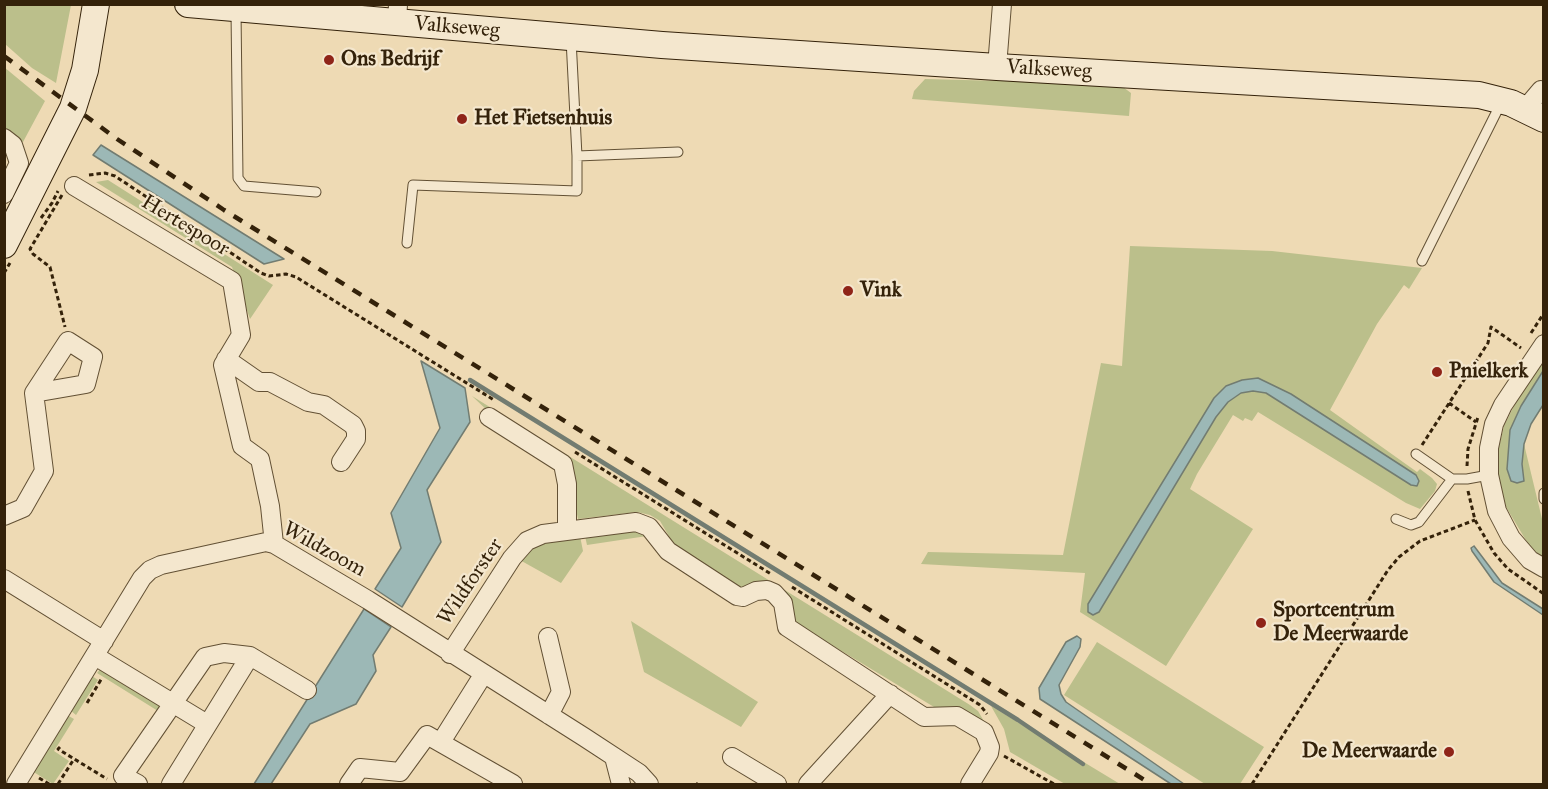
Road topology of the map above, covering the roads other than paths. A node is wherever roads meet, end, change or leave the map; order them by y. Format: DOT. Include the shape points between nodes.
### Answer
graph roads {
  1 [pos="96,4"];
  2 [pos="189,4"];
  3 [pos="1002,4"];
  4 [pos="236,9"];
  5 [pos="397,14"];
  6 [pos="571,37"];
  7 [pos="997,67"];
  8 [pos="1544,91"];
  9 [pos="1523,110"];
  10 [pos="4,138"];
  11 [pos="678,152"];
  12 [pos="577,156"];
  13 [pos="69,188"];
  14 [pos="316,192"];
  15 [pos="4,194"];
  16 [pos="407,243"];
  17 [pos="4,245"];
  18 [pos="1422,261"];
  19 [pos="1544,344"];
  20 [pos="226,359"];
  21 [pos="34,393"];
  22 [pos="489,417"];
  23 [pos="1416,454"];
  24 [pos="342,462"];
  25 [pos="1489,476"];
  26 [pos="1452,479"];
  27 [pos="1544,494"];
  28 [pos="1544,499"];
  29 [pos="4,516"];
  30 [pos="1396,519"];
  31 [pos="567,530"];
  32 [pos="274,544"];
  33 [pos="1544,568"];
  34 [pos="4,579"];
  35 [pos="548,637"];
  36 [pos="100,648"];
  37 [pos="450,654"];
  38 [pos="250,656"];
  39 [pos="483,675"];
  40 [pos="307,690"];
  41 [pos="890,694"];
  42 [pos="174,704"];
  43 [pos="549,715"];
  44 [pos="207,724"];
  45 [pos="441,742"];
  46 [pos="614,757"];
  47 [pos="732,758"];
  48 [pos="16,784"];
  49 [pos="138,784"];
  50 [pos="171,784"];
  51 [pos="349,784"];
  52 [pos="513,784"];
  53 [pos="621,784"];
  54 [pos="649,784"];
  55 [pos="777,784"];
  56 [pos="808,784"];
  57 [pos="970,784"];
  1 -- 17 [label="street" via="85,70 73,108"];
  2 -- 4 [label="street, Valkseweg"];
  3 -- 7 [label="street"];
  4 -- 5 [label="street, Valkseweg"];
  4 -- 14 [label="lane" via="238,178 244,186"];
  5 -- 6 [label="street, Valkseweg"];
  6 -- 7 [label="street, Valkseweg"];
  6 -- 12 [label="lane"];
  7 -- 9 [label="street, Valkseweg" via="1479,95"];
  8 -- 9 [label="street"];
  9 -- 18 [label="lane"];
  10 -- 15 [label="street" via="13,145 19,163"];
  11 -- 12 [label="lane"];
  12 -- 16 [label="lane" via="577,190 413,185"];
  13 -- 20 [label="street, Hertespoor" via="232,281 241,334"];
  19 -- 25 [label="street" via="1494,424"];
  20 -- 24 [label="street" via="259,382 270,382 308,402 324,405 352,425 356,439"];
  20 -- 32 [label="street" via="223,365 242,446 260,459"];
  21 -- 21 [label="street" via="68,340 93,357 86,384"];
  21 -- 29 [label="street" via="44,471 23,508"];
  22 -- 31 [label="street" via="563,464"];
  23 -- 26 [label="lane"];
  25 -- 26 [label="lane"];
  25 -- 33 [label="street" via="1497,511 1512,538 1530,560"];
  26 -- 30 [label="lane" via="1419,522 1411,525"];
  27 -- 28 [label="lane"];
  31 -- 37 [label="street, Wildforster" via="536,537 521,546"];
  31 -- 41 [label="street, Wildforster" via="629,522 649,527 668,551 737,596 774,592 783,603 787,627"];
  32 -- 36 [label="street, Wildzoom" via="254,543 150,570"];
  32 -- 37 [label="street, Wildzoom"];
  34 -- 36 [label="street"];
  35 -- 43 [label="street" via="561,692"];
  36 -- 42 [label="street"];
  36 -- 48 [label="street, Wildzoom"];
  37 -- 39 [label="street, Wildzoom"];
  38 -- 40 [label="street"];
  38 -- 42 [label="street" via="224,653 205,657"];
  38 -- 44 [label="street"];
  39 -- 43 [label="street, Wildzoom"];
  39 -- 45 [label="street"];
  41 -- 56 [label="street"];
  41 -- 57 [label="street, Wildforster" via="924,717 957,716 984,732 990,753"];
  42 -- 44 [label="street"];
  42 -- 49 [label="street" via="123,776"];
  43 -- 46 [label="street, Wildzoom"];
  44 -- 50 [label="street"];
  45 -- 51 [label="street" via="427,735 400,772 360,768"];
  45 -- 52 [label="street"];
  46 -- 53 [label="street"];
  46 -- 54 [label="street, Wildzoom"];
  47 -- 55 [label="street"];
}
